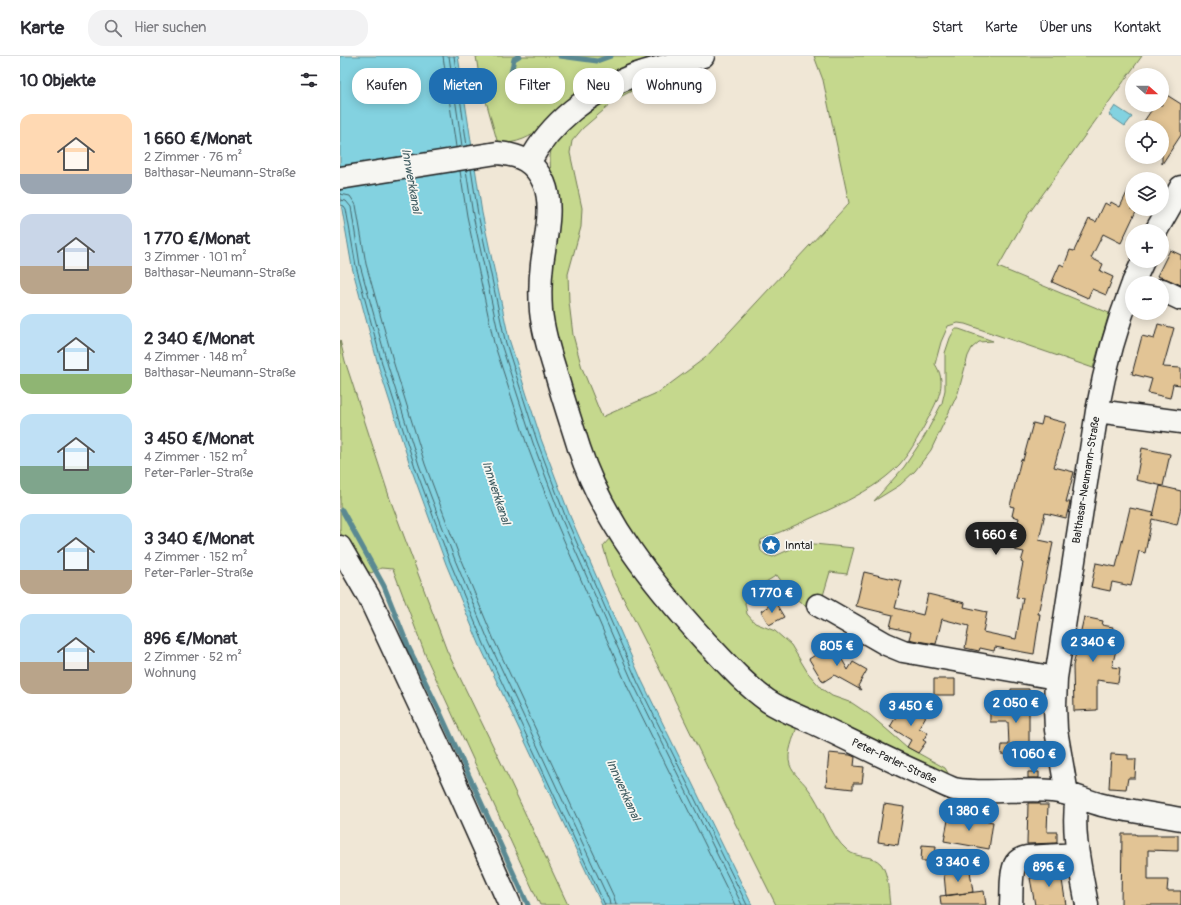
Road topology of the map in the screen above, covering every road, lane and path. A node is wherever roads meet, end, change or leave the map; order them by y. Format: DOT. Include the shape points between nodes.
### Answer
graph roads {
  1 [pos="703,56"];
  2 [pos="529,163"];
  3 [pos="340,178"];
  4 [pos="1181,187"];
  5 [pos="1160,224"];
  6 [pos="1169,293"];
  7 [pos="1181,299"];
  8 [pos="1125,305"];
  9 [pos="1097,411"];
  10 [pos="1181,422"];
  11 [pos="340,547"];
  12 [pos="818,605"];
  13 [pos="1056,678"];
  14 [pos="1072,795"];
  15 [pos="1181,819"];
  16 [pos="1078,854"];
  17 [pos="510,905"];
  18 [pos="1011,905"];
  19 [pos="1087,905"];
  1 -- 2 [label="street" via="632,76 591,96 558,122 535,150"];
  2 -- 3 [label="street" via="514,155 497,153"];
  2 -- 14 [label="street, Peter-Parler-Straße" via="545,185 547,197 548,212 540,290 541,312 547,344 584,462 601,501 636,557 690,625 751,688 769,702 948,787 965,791 1052,791"];
  4 -- 5 [label="street"];
  6 -- 7 [label="street"];
  8 -- 9 [label="street, Balthasar-Neumann-Straße" via="1113,340"];
  9 -- 10 [label="street"];
  9 -- 13 [label="street, Balthasar-Neumann-Straße"];
  11 -- 17 [label="street" via="369,597"];
  12 -- 13 [label="street" via="903,651"];
  13 -- 14 [label="street, Balthasar-Neumann-Straße" via="1056,730"];
  14 -- 15 [label="street, Peter-Parler-Straße" via="1103,805"];
  14 -- 16 [label="street, Balthasar-Neumann-Straße"];
  16 -- 18 [label="street" via="1020,859 1013,871"];
  16 -- 19 [label="street, Balthasar-Neumann-Straße"];
}
